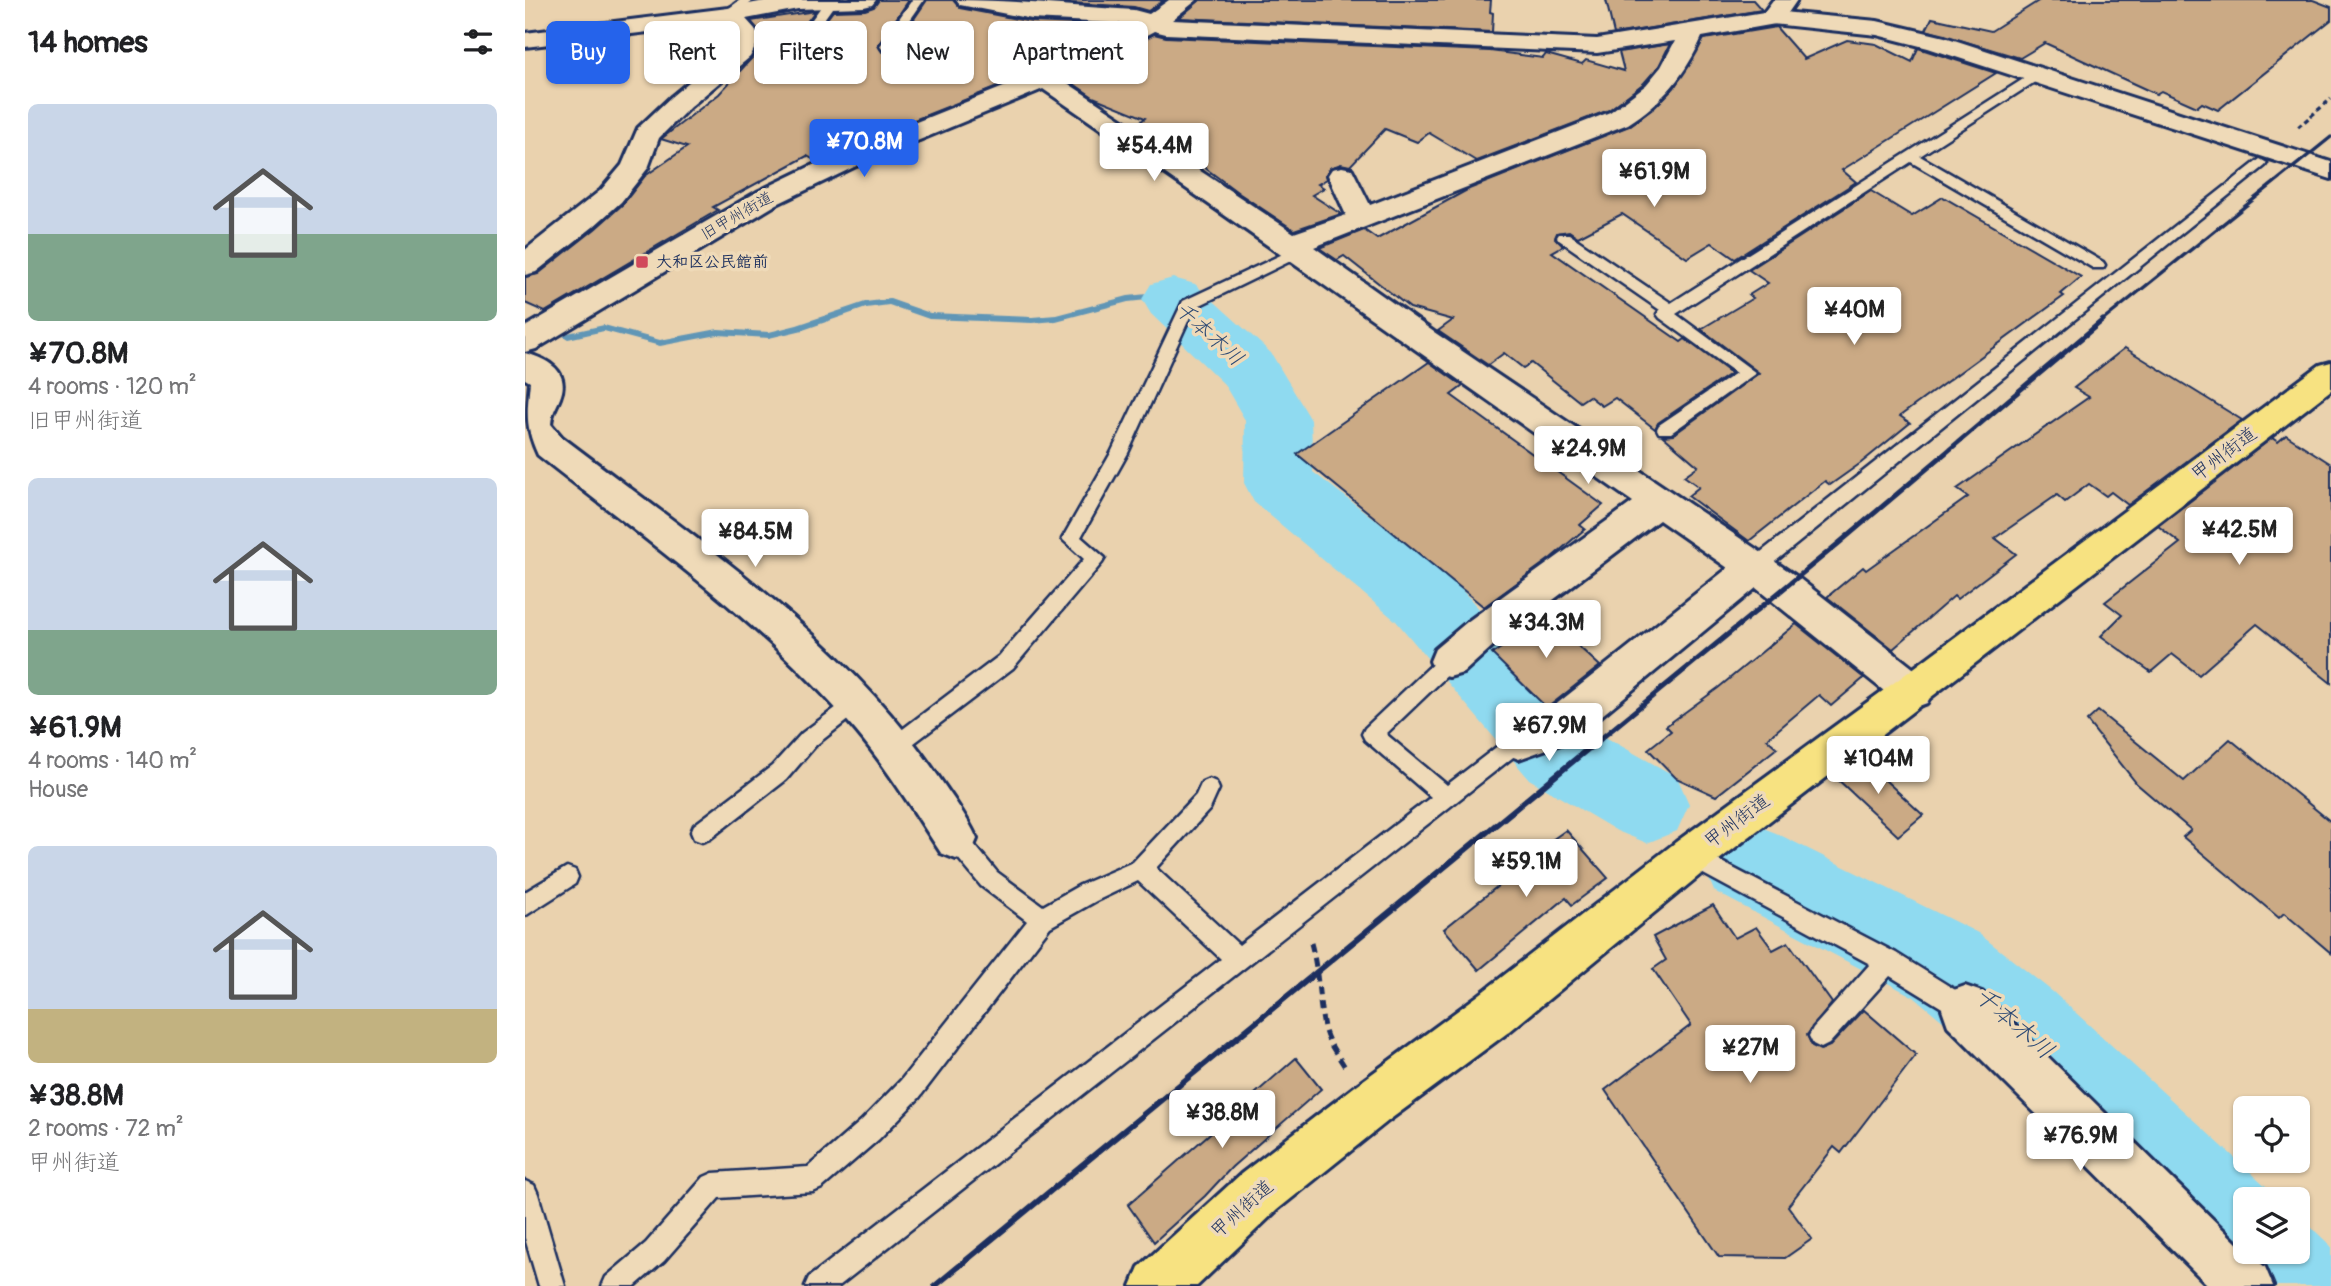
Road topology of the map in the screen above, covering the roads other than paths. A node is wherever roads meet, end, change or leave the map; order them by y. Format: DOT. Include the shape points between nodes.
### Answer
graph roads {
  1 [pos="864,0"];
  2 [pos="918,0"];
  3 [pos="968,0"];
  4 [pos="1185,0"];
  5 [pos="831,1"];
  6 [pos="738,7"];
  7 [pos="1778,9"];
  8 [pos="817,21"];
  9 [pos="904,21"];
  10 [pos="1151,23"];
  11 [pos="1148,25"];
  12 [pos="1693,29"];
  13 [pos="525,40"];
  14 [pos="2036,75"];
  15 [pos="1033,84"];
  16 [pos="1052,84"];
  17 [pos="1910,156"];
  18 [pos="2265,157"];
  19 [pos="2331,171"];
  20 [pos="1342,175"];
  21 [pos="1362,219"];
  22 [pos="1564,237"];
  23 [pos="1295,248"];
  24 [pos="525,265"];
  25 [pos="2098,265"];
  26 [pos="1671,310"];
  27 [pos="526,345"];
  28 [pos="2331,373"];
  29 [pos="1665,429"];
  30 [pos="1660,501"];
  31 [pos="1754,568"];
  32 [pos="1449,661"];
  33 [pos="1913,691"];
  34 [pos="856,702"];
  35 [pos="1519,741"];
  36 [pos="894,747"];
  37 [pos="1209,789"];
  38 [pos="1446,797"];
  39 [pos="702,832"];
  40 [pos="956,839"];
  41 [pos="1691,856"];
  42 [pos="1141,869"];
  43 [pos="567,877"];
  44 [pos="525,905"];
  45 [pos="1042,919"];
  46 [pos="1238,960"];
  47 [pos="1888,961"];
  48 [pos="1965,1009"];
  49 [pos="1821,1036"];
  50 [pos="525,1194"];
  51 [pos="552,1286"];
  52 [pos="615,1286"];
  53 [pos="818,1286"];
  54 [pos="1158,1286"];
  55 [pos="2246,1286"];
  1 -- 5 [label="street"];
  2 -- 9 [label="lane"];
  3 -- 10 [label="street" via="1032,12 1135,18"];
  4 -- 10 [label="street, 旧甲州街道"];
  5 -- 6 [label="street"];
  5 -- 8 [label="lane"];
  6 -- 13 [label="street"];
  6 -- 24 [label="street" via="747,40 741,51 645,137 633,169 603,202"];
  7 -- 12 [label="street"];
  7 -- 14 [label="street" via="1936,42"];
  10 -- 11 [label="street, 旧甲州街道"];
  10 -- 12 [label="street" via="1597,46"];
  12 -- 21 [label="street" via="1662,86 1619,118"];
  14 -- 17 [label="lane"];
  14 -- 18 [label="street"];
  15 -- 27 [label="street, 旧甲州街道" via="844,161 767,198"];
  16 -- 23 [label="street"];
  17 -- 25 [label="lane"];
  17 -- 26 [label="lane"];
  18 -- 19 [label="street"];
  18 -- 31 [label="lane"];
  20 -- 21 [label="street"];
  21 -- 23 [label="street"];
  22 -- 26 [label="lane"];
  23 -- 30 [label="street"];
  23 -- 36 [label="lane" via="1188,305 1119,453 1071,539 1096,558 1015,653"];
  26 -- 29 [label="lane" via="1665,314 1748,373"];
  27 -- 34 [label="street" via="547,377 534,426 550,446 762,612"];
  28 -- 33 [label="highway, 甲州街道"];
  30 -- 31 [label="street"];
  30 -- 32 [label="street"];
  31 -- 33 [label="street"];
  31 -- 35 [label="street" via="1558,727"];
  32 -- 38 [label="lane" via="1372,734"];
  33 -- 41 [label="highway, 甲州街道"];
  34 -- 36 [label="street"];
  34 -- 39 [label="lane" via="809,739 779,773"];
  35 -- 38 [label="lane"];
  36 -- 40 [label="street"];
  37 -- 42 [label="lane" via="1203,803"];
  38 -- 46 [label="lane"];
  40 -- 45 [label="lane" via="989,878"];
  41 -- 47 [label="lane"];
  41 -- 54 [label="highway, 甲州街道" via="1259,1192"];
  42 -- 45 [label="lane"];
  42 -- 46 [label="lane"];
  43 -- 44 [label="lane"];
  45 -- 52 [label="lane" via="910,1089 813,1179 713,1186 655,1251"];
  46 -- 53 [label="lane"];
  47 -- 48 [label="lane"];
  47 -- 49 [label="lane"];
  48 -- 55 [label="street"];
  50 -- 51 [label="lane"];
}
